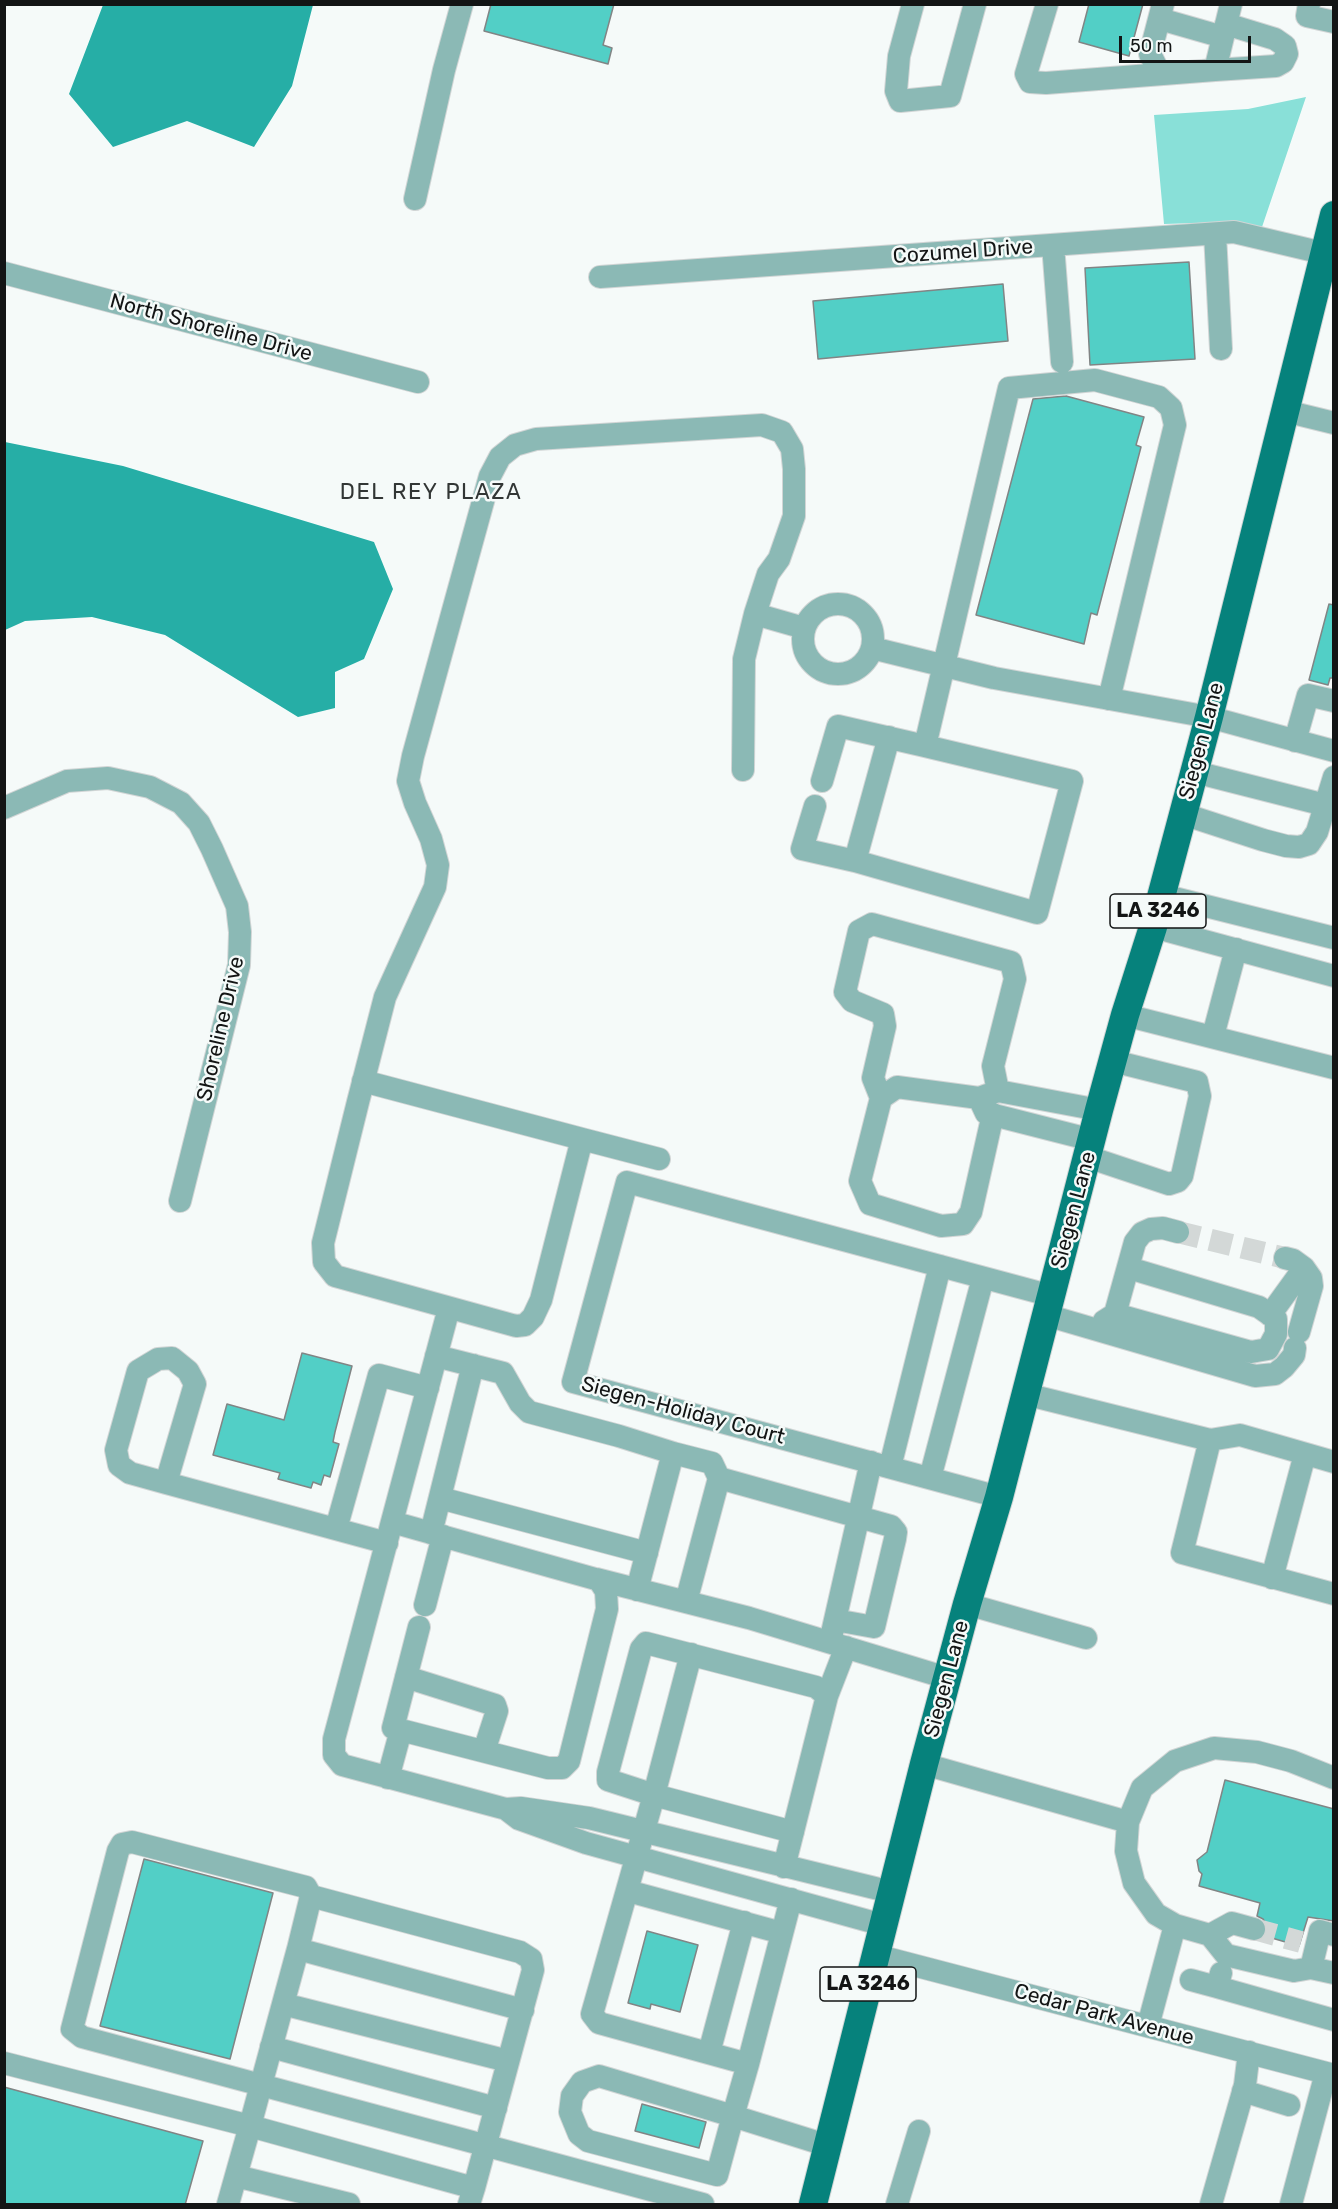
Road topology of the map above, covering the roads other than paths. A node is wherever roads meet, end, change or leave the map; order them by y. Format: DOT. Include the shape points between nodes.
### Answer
graph roads {
  1 [pos="462,4"];
  2 [pos="914,4"];
  3 [pos="975,4"];
  4 [pos="1047,4"];
  5 [pos="1303,6"];
  6 [pos="1161,12"];
  7 [pos="1227,22"];
  8 [pos="1334,22"];
  9 [pos="1215,70"];
  10 [pos="1160,74"];
  11 [pos="415,199"];
  12 [pos="1334,215"];
  13 [pos="1215,234"];
  14 [pos="1053,246"];
  15 [pos="1326,261"];
  16 [pos="4,273"];
  17 [pos="600,277"];
  18 [pos="1221,349"];
  19 [pos="1062,362"];
  20 [pos="418,382"];
  21 [pos="1285,411"];
  22 [pos="1334,423"];
  23 [pos="755,614"];
  24 [pos="804,628"];
  25 [pos="872,648"];
  26 [pos="943,665"];
  27 [pos="1110,699"];
  28 [pos="1334,701"];
  29 [pos="1209,717"];
  30 [pos="889,737"];
  31 [pos="1295,741"];
  32 [pos="925,746"];
  33 [pos="1334,751"];
  34 [pos="743,770"];
  35 [pos="1195,772"];
  36 [pos="1334,777"];
  37 [pos="822,781"];
  38 [pos="1325,805"];
  39 [pos="814,806"];
  40 [pos="4,808"];
  41 [pos="1184,814"];
  42 [pos="855,861"];
  43 [pos="1162,895"];
  44 [pos="1153,927"];
  45 [pos="1334,938"];
  46 [pos="1236,949"];
  47 [pos="1334,976"];
  48 [pos="1125,1015"];
  49 [pos="1213,1036"];
  50 [pos="1113,1061"];
  51 [pos="1334,1068"];
  52 [pos="363,1081"];
  53 [pos="881,1098"];
  54 [pos="990,1101"];
  55 [pos="1099,1110"];
  56 [pos="582,1139"];
  57 [pos="1090,1148"];
  58 [pos="659,1159"];
  59 [pos="180,1201"];
  60 [pos="1178,1232"];
  61 [pos="940,1266"];
  62 [pos="1129,1268"];
  63 [pos="983,1278"];
  64 [pos="1049,1306"];
  65 [pos="449,1308"];
  66 [pos="1116,1314"];
  67 [pos="1270,1315"];
  68 [pos="1099,1331"];
  69 [pos="436,1356"];
  70 [pos="473,1365"];
  71 [pos="428,1388"];
  72 [pos="1025,1394"];
  73 [pos="1210,1440"];
  74 [pos="673,1453"];
  75 [pos="1305,1454"];
  76 [pos="1334,1462"];
  77 [pos="880,1465"];
  78 [pos="718,1478"];
  79 [pos="930,1478"];
  80 [pos="166,1483"];
  81 [pos="999,1497"];
  82 [pos="440,1498"];
  83 [pos="859,1516"];
  84 [pos="336,1529"];
  85 [pos="389,1532"];
  86 [pos="437,1534"];
  87 [pos="647,1553"];
  88 [pos="1272,1578"];
  89 [pos="596,1579"];
  90 [pos="637,1590"];
  91 [pos="1334,1594"];
  92 [pos="686,1602"];
  93 [pos="967,1604"];
  94 [pos="425,1605"];
  95 [pos="835,1620"];
  96 [pos="419,1627"];
  97 [pos="1086,1638"];
  98 [pos="838,1645"];
  99 [pos="691,1654"];
  100 [pos="406,1677"];
  101 [pos="947,1678"];
  102 [pos="826,1696"];
  103 [pos="401,1730"];
  104 [pos="484,1752"];
  105 [pos="924,1764"];
  106 [pos="388,1778"];
  107 [pos="1334,1778"];
  108 [pos="654,1795"];
  109 [pos="506,1809"];
  110 [pos="1128,1822"];
  111 [pos="644,1832"];
  112 [pos="793,1832"];
  113 [pos="637,1857"];
  114 [pos="784,1867"];
  115 [pos="628,1891"];
  116 [pos="891,1892"];
  117 [pos="311,1896"];
  118 [pos="791,1899"];
  119 [pos="744,1922"];
  120 [pos="1175,1924"];
  121 [pos="883,1925"];
  122 [pos="1254,1929"];
  123 [pos="782,1933"];
  124 [pos="1210,1935"];
  125 [pos="1317,1941"];
  126 [pos="298,1949"];
  127 [pos="875,1954"];
  128 [pos="1226,1955"];
  129 [pos="1311,1968"];
  130 [pos="1334,1973"];
  131 [pos="1191,1980"];
  132 [pos="1217,1987"];
  133 [pos="283,2004"];
  134 [pos="523,2010"];
  135 [pos="1334,2020"];
  136 [pos="1148,2026"];
  137 [pos="271,2047"];
  138 [pos="1249,2052"];
  139 [pos="709,2053"];
  140 [pos="508,2061"];
  141 [pos="4,2063"];
  142 [pos="748,2064"];
  143 [pos="1330,2074"];
  144 [pos="261,2085"];
  145 [pos="1243,2091"];
  146 [pos="1289,2105"];
  147 [pos="495,2108"];
  148 [pos="733,2116"];
  149 [pos="250,2126"];
  150 [pos="919,2131"];
  151 [pos="485,2146"];
  152 [pos="829,2146"];
  153 [pos="236,2175"];
  154 [pos="472,2196"];
  155 [pos="228,2205"];
  156 [pos="349,2205"];
  157 [pos="703,2205"];
  158 [pos="813,2205"];
  159 [pos="897,2205"];
  160 [pos="1211,2205"];
  161 [pos="1291,2205"];
  1 -- 11 [label="street"];
  2 -- 3 [label="street" via="899,56 896,91 900,101 950,96"];
  4 -- 10 [label="street" via="1026,74 1030,82"];
  5 -- 8 [label="street" via="1306,16"];
  6 -- 7 [label="street"];
  6 -- 10 [label="street" via="1150,54"];
  7 -- 9 [label="street"];
  7 -- 9 [label="street" via="1275,39 1285,46 1287,54 1276,66"];
  9 -- 10 [label="street"];
  12 -- 15 [label="main road, Siegen Lane / LA 3246"];
  13 -- 14 [label="street, Cozumel Drive"];
  13 -- 15 [label="street, Cozumel Drive" via="1234,232"];
  13 -- 18 [label="street"];
  14 -- 17 [label="street, Cozumel Drive"];
  14 -- 19 [label="street"];
  15 -- 21 [label="main road, Siegen Lane / LA 3246"];
  16 -- 20 [label="street, North Shoreline Drive"];
  21 -- 22 [label="street"];
  21 -- 29 [label="main road, Siegen Lane / LA 3246"];
  23 -- 24 [label="street"];
  23 -- 34 [label="street" via="744,660"];
  23 -- 52 [label="street" via="794,516 792,449 782,432 762,425 536,439 515,445 500,457 490,476 408,781 438,865 435,887 386,997"];
  24 -- 25 [label="street" via="819,609 842,604 853,607 870,624"];
  24 -- 25 [label="street" via="804,650 818,668 828,672 850,672 860,666"];
  25 -- 26 [label="street"];
  26 -- 27 [label="street"];
  26 -- 27 [label="street" via="1010,388 1095,380 1159,397 1171,408 1176,425"];
  26 -- 32 [label="street"];
  27 -- 29 [label="street"];
  28 -- 31 [label="street" via="1308,695"];
  29 -- 31 [label="street"];
  29 -- 35 [label="main road, Siegen Lane / LA 3246"];
  30 -- 32 [label="street"];
  30 -- 37 [label="street" via="838,726"];
  30 -- 42 [label="street"];
  31 -- 33 [label="street"];
  32 -- 42 [label="street" via="1072,781 1037,914"];
  35 -- 38 [label="street"];
  35 -- 41 [label="main road, Siegen Lane / LA 3246"];
  36 -- 38 [label="street"];
  38 -- 41 [label="street" via="1317,832 1309,844 1299,847 1263,840"];
  39 -- 42 [label="street" via="802,849"];
  40 -- 59 [label="street, Shoreline Drive" via="67,781 108,778 150,787 181,803 199,823 212,849 237,906 239,965"];
  41 -- 43 [label="main road, Siegen Lane / LA 3246"];
  43 -- 44 [label="main road, Siegen Lane / LA 3246"];
  43 -- 45 [label="street"];
  44 -- 46 [label="street"];
  44 -- 48 [label="main road, Siegen Lane / LA 3246"];
  46 -- 47 [label="street"];
  46 -- 49 [label="street"];
  48 -- 49 [label="street"];
  48 -- 50 [label="main road, Siegen Lane / LA 3246"];
  49 -- 51 [label="street"];
  50 -- 55 [label="main road, Siegen Lane / LA 3246"];
  50 -- 57 [label="street" via="1197,1082 1200,1096 1182,1176 1169,1184"];
  52 -- 56 [label="street"];
  52 -- 65 [label="street" via="323,1243 324,1262 335,1276"];
  53 -- 54 [label="street" via="897,1087"];
  53 -- 54 [label="street" via="860,1181 870,1204 941,1226 963,1224 971,1212"];
  53 -- 54 [label="street" via="873,1078 885,1026 883,1014 852,1001 845,992 860,931 872,924 1011,962 1015,979 993,1066"];
  54 -- 55 [label="street"];
  54 -- 57 [label="street"];
  55 -- 57 [label="main road, Siegen Lane / LA 3246"];
  56 -- 58 [label="street"];
  56 -- 65 [label="street" via="541,1300 533,1317 525,1325 516,1326"];
  57 -- 64 [label="main road, Siegen Lane / LA 3246"];
  60 -- 62 [label="street" via="1163,1228 1143,1233 1135,1242"];
  61 -- 63 [label="street, Siegen-Holiday Court"];
  61 -- 77 [label="street"];
  61 -- 77 [label="street, Siegen-Holiday Court" via="627,1182 573,1382"];
  62 -- 66 [label="street"];
  62 -- 67 [label="street" via="1259,1307"];
  63 -- 64 [label="street, Siegen-Holiday Court"];
  63 -- 79 [label="street"];
  64 -- 68 [label="street, Siegen-Holiday Court"];
  64 -- 72 [label="main road, Siegen Lane / LA 3246"];
  65 -- 69 [label="street"];
  66 -- 67 [label="street" via="1251,1352 1268,1349 1276,1334 1276,1319"];
  66 -- 68 [label="street" via="1104,1320"];
  67 -- 68 [label="street, Siegen-Holiday Court" via="1295,1263 1311,1278 1312,1286 1294,1355 1275,1374 1255,1376"];
  69 -- 70 [label="street"];
  69 -- 71 [label="street"];
  70 -- 74 [label="street" via="504,1373 529,1412"];
  70 -- 82 [label="street"];
  71 -- 84 [label="street" via="379,1375"];
  71 -- 85 [label="street"];
  72 -- 73 [label="street"];
  72 -- 81 [label="main road, Siegen Lane / LA 3246"];
  73 -- 75 [label="street" via="1240,1435"];
  73 -- 88 [label="street" via="1182,1553"];
  74 -- 78 [label="street" via="712,1463"];
  74 -- 87 [label="street"];
  75 -- 76 [label="street"];
  75 -- 88 [label="street"];
  77 -- 79 [label="street, Siegen-Holiday Court"];
  77 -- 83 [label="street"];
  78 -- 83 [label="street"];
  78 -- 92 [label="street"];
  79 -- 81 [label="street, Siegen-Holiday Court"];
  80 -- 80 [label="street" via="130,1473 119,1465 116,1450 138,1371 158,1359 172,1358 188,1371 195,1384"];
  80 -- 84 [label="street"];
  81 -- 93 [label="main road, Siegen Lane / LA 3246"];
  82 -- 86 [label="street"];
  82 -- 87 [label="street"];
  83 -- 95 [label="street"];
  83 -- 95 [label="street" via="891,1526 896,1532 895,1539 874,1627"];
  84 -- 85 [label="street"];
  85 -- 86 [label="street"];
  85 -- 106 [label="street" via="334,1738 334,1755 342,1765"];
  86 -- 89 [label="street"];
  86 -- 94 [label="street"];
  87 -- 90 [label="street"];
  88 -- 91 [label="street"];
  89 -- 90 [label="street"];
  89 -- 104 [label="street" via="606,1591 607,1609 569,1761 562,1768 548,1768"];
  90 -- 92 [label="street"];
  92 -- 98 [label="street"];
  93 -- 97 [label="street"];
  93 -- 101 [label="main road, Siegen Lane / LA 3246"];
  95 -- 98 [label="street"];
  96 -- 100 [label="street"];
  98 -- 101 [label="street"];
  98 -- 102 [label="street"];
  99 -- 102 [label="street" via="816,1687"];
  99 -- 108 [label="street"];
  99 -- 108 [label="street" via="646,1643 641,1649 608,1772 608,1780"];
  100 -- 103 [label="street" via="393,1728"];
  100 -- 104 [label="street" via="495,1705 497,1711"];
  101 -- 105 [label="main road, Siegen Lane / LA 3246"];
  102 -- 112 [label="street"];
  103 -- 104 [label="street"];
  103 -- 106 [label="street"];
  105 -- 110 [label="street"];
  105 -- 116 [label="main road, Siegen Lane / LA 3246"];
  106 -- 109 [label="street"];
  107 -- 110 [label="street" via="1257,1752 1214,1748 1175,1761 1142,1788"];
  108 -- 111 [label="street"];
  108 -- 112 [label="street"];
  109 -- 111 [label="street" via="590,1818"];
  109 -- 113 [label="street" via="519,1819"];
  110 -- 120 [label="street" via="1126,1851 1134,1882 1156,1914"];
  111 -- 113 [label="street"];
  111 -- 114 [label="street"];
  112 -- 114 [label="street"];
  113 -- 115 [label="street"];
  113 -- 118 [label="street"];
  114 -- 116 [label="street"];
  115 -- 119 [label="street"];
  115 -- 139 [label="street" via="592,2014 599,2023"];
  116 -- 121 [label="main road, Siegen Lane / LA 3246"];
  117 -- 126 [label="street"];
  117 -- 134 [label="street" via="520,1952 531,1959 533,1970"];
  117 -- 144 [label="street" via="306,1887 132,1842 122,1844 118,1851 72,2029 82,2037"];
  118 -- 121 [label="street"];
  118 -- 123 [label="street"];
  119 -- 123 [label="street"];
  119 -- 139 [label="street"];
  120 -- 124 [label="street"];
  120 -- 136 [label="street"];
  121 -- 127 [label="main road, Siegen Lane / LA 3246"];
  122 -- 124 [label="street" via="1232,1923"];
  123 -- 142 [label="street"];
  124 -- 128 [label="street"];
  125 -- 129 [label="street"];
  126 -- 133 [label="street"];
  126 -- 134 [label="street"];
  127 -- 136 [label="street, Cedar Park Avenue"];
  127 -- 152 [label="main road, Siegen Lane / LA 3246"];
  128 -- 129 [label="street" via="1294,1971"];
  128 -- 132 [label="street"];
  129 -- 130 [label="street"];
  131 -- 132 [label="street"];
  132 -- 135 [label="street"];
  133 -- 137 [label="street"];
  133 -- 140 [label="street"];
  134 -- 140 [label="street"];
  136 -- 138 [label="street, Cedar Park Avenue"];
  137 -- 144 [label="street"];
  137 -- 147 [label="street"];
  138 -- 143 [label="street, Cedar Park Avenue"];
  138 -- 145 [label="street"];
  139 -- 142 [label="street"];
  140 -- 147 [label="street"];
  141 -- 149 [label="street"];
  142 -- 148 [label="street"];
  143 -- 161 [label="street"];
  144 -- 149 [label="street"];
  144 -- 151 [label="street"];
  145 -- 146 [label="street"];
  145 -- 160 [label="street"];
  147 -- 151 [label="street"];
  148 -- 148 [label="street" via="717,2175 588,2141 579,2134 570,2112 572,2096 582,2082 599,2076"];
  148 -- 152 [label="street"];
  149 -- 153 [label="street"];
  149 -- 154 [label="street"];
  150 -- 159 [label="street"];
  151 -- 154 [label="street"];
  151 -- 157 [label="street"];
  152 -- 158 [label="main road, Siegen Lane / LA 3246"];
  153 -- 155 [label="street"];
  153 -- 156 [label="street"];
}
